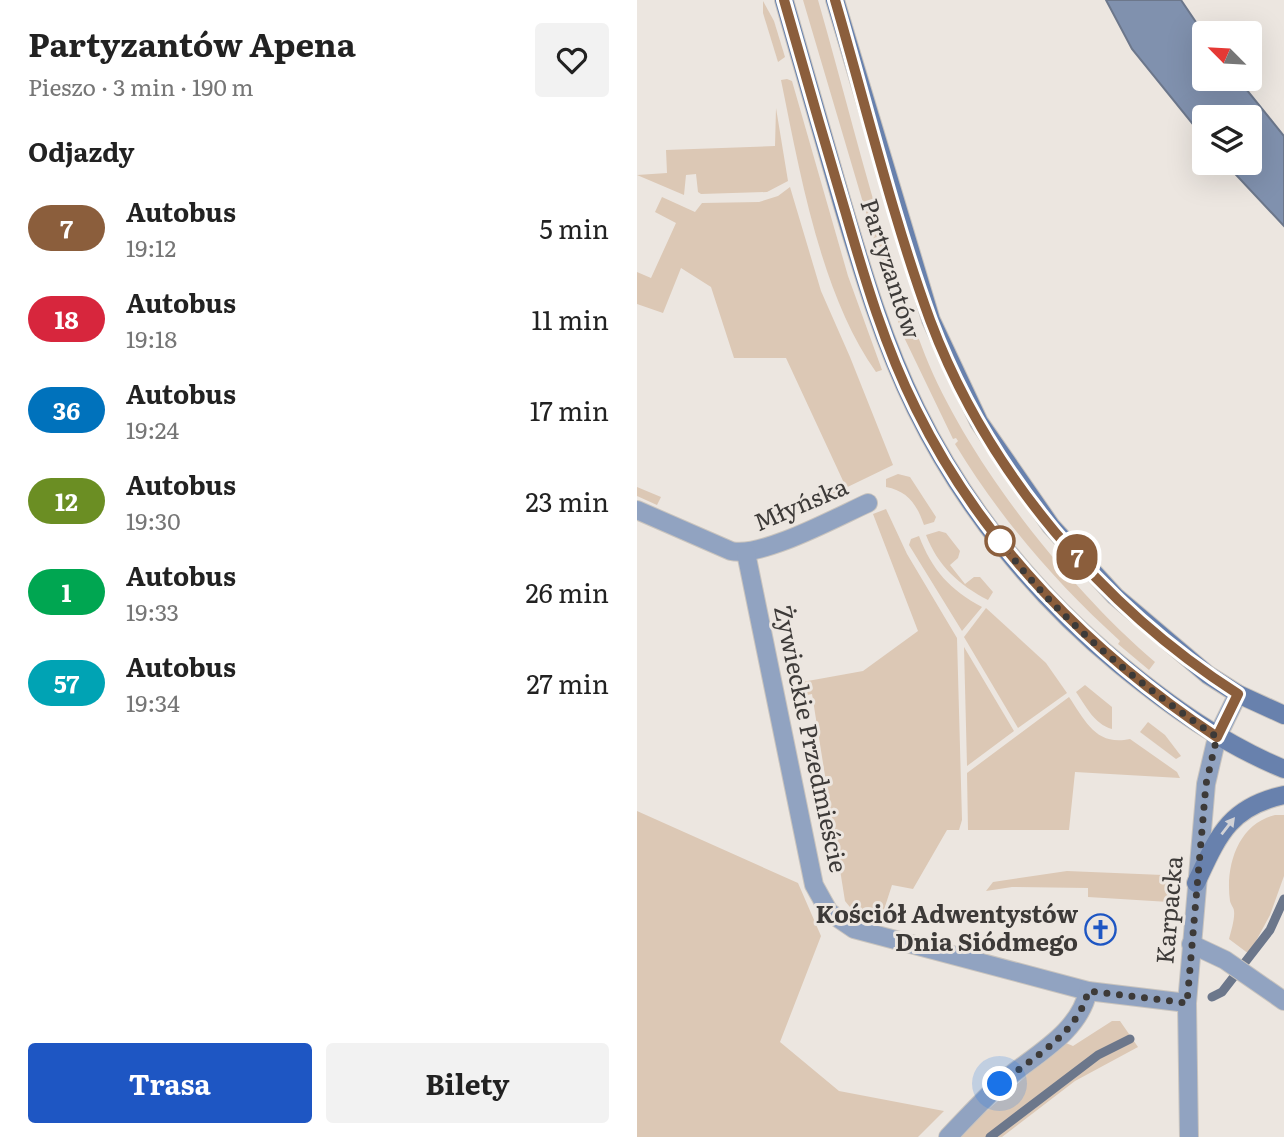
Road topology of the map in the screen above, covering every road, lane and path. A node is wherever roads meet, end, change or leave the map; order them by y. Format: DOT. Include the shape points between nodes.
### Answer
graph roads {
  1 [pos="784,0"];
  2 [pos="835,0"];
  3 [pos="868,503"];
  4 [pos="637,510"];
  5 [pos="746,553"];
  6 [pos="1238,694"];
  7 [pos="1284,715"];
  8 [pos="1217,737"];
  9 [pos="1284,769"];
  10 [pos="1284,795"];
  11 [pos="1196,883"];
  12 [pos="1191,944"];
  13 [pos="1088,991"];
  14 [pos="1284,1001"];
  15 [pos="1187,1003"];
  16 [pos="948,1137"];
  17 [pos="1189,1137"];
  1 -- 8 [label="main road, Partyzantów" via="883,331 940,452 971,502 1043,592 1117,662"];
  2 -- 6 [label="main road, Partyzantów" via="931,320 979,422 1082,564 1185,658"];
  3 -- 5 [label="street, Młyńska"];
  4 -- 5 [label="street, Młyńska" via="731,551"];
  5 -- 13 [label="street, Żywieckie Przedmieście" via="814,885 829,912 854,929"];
  6 -- 7 [label="main road, Partyzantów"];
  6 -- 8 [label="street, Karpacka"];
  8 -- 9 [label="main road, Partyzantów"];
  8 -- 11 [label="street, Karpacka" via="1209,764"];
  11 -- 10 [label="main road, one-way" via="1224,828 1236,815 1250,805"];
  11 -- 12 [label="street, Karpacka"];
  12 -- 14 [label="street" via="1225,960"];
  12 -- 15 [label="street, Karpacka"];
  13 -- 15 [label="street, Żywieckie Przedmieście"];
  13 -- 16 [label="street" via="1084,1008 1072,1025 1000,1084"];
  15 -- 17 [label="street, Karpacka"];
}
